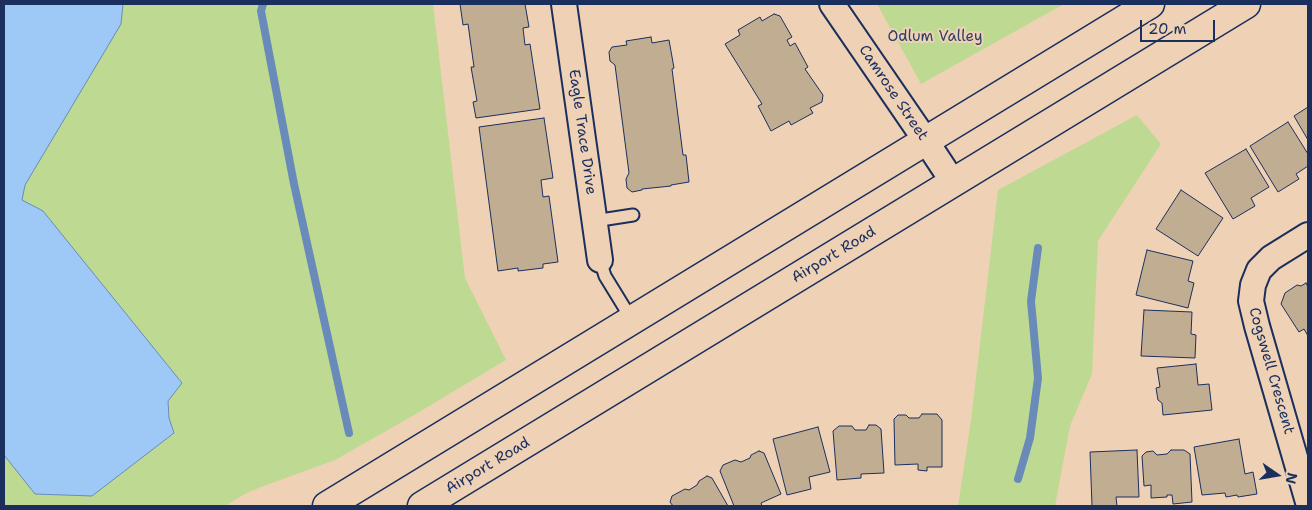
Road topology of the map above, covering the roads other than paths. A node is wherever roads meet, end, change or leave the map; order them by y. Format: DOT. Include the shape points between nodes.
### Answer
graph roads {
  1 [pos="564,4"];
  2 [pos="832,4"];
  3 [pos="1150,4"];
  4 [pos="1246,4"];
  5 [pos="926,140"];
  6 [pos="953,182"];
  7 [pos="634,216"];
  8 [pos="594,221"];
  9 [pos="1308,235"];
  10 [pos="600,260"];
  11 [pos="632,320"];
  12 [pos="1308,502"];
  13 [pos="327,506"];
  14 [pos="422,506"];
  1 -- 8 [label="street, Eagle Trace Drive"];
  2 -- 5 [label="street, Camrose Street"];
  3 -- 5 [label="main road"];
  4 -- 6 [label="main road, Airport Road"];
  5 -- 6 [label="street, Camrose Street"];
  5 -- 11 [label="main road"];
  6 -- 14 [label="main road, Airport Road"];
  7 -- 8 [label="lane"];
  8 -- 10 [label="street, Eagle Trace Drive"];
  9 -- 12 [label="street, Cogswell Crescent" via="1271,258 1259,270 1251,301"];
  10 -- 11 [label="lane" via="605,276"];
  11 -- 13 [label="main road"];
}
